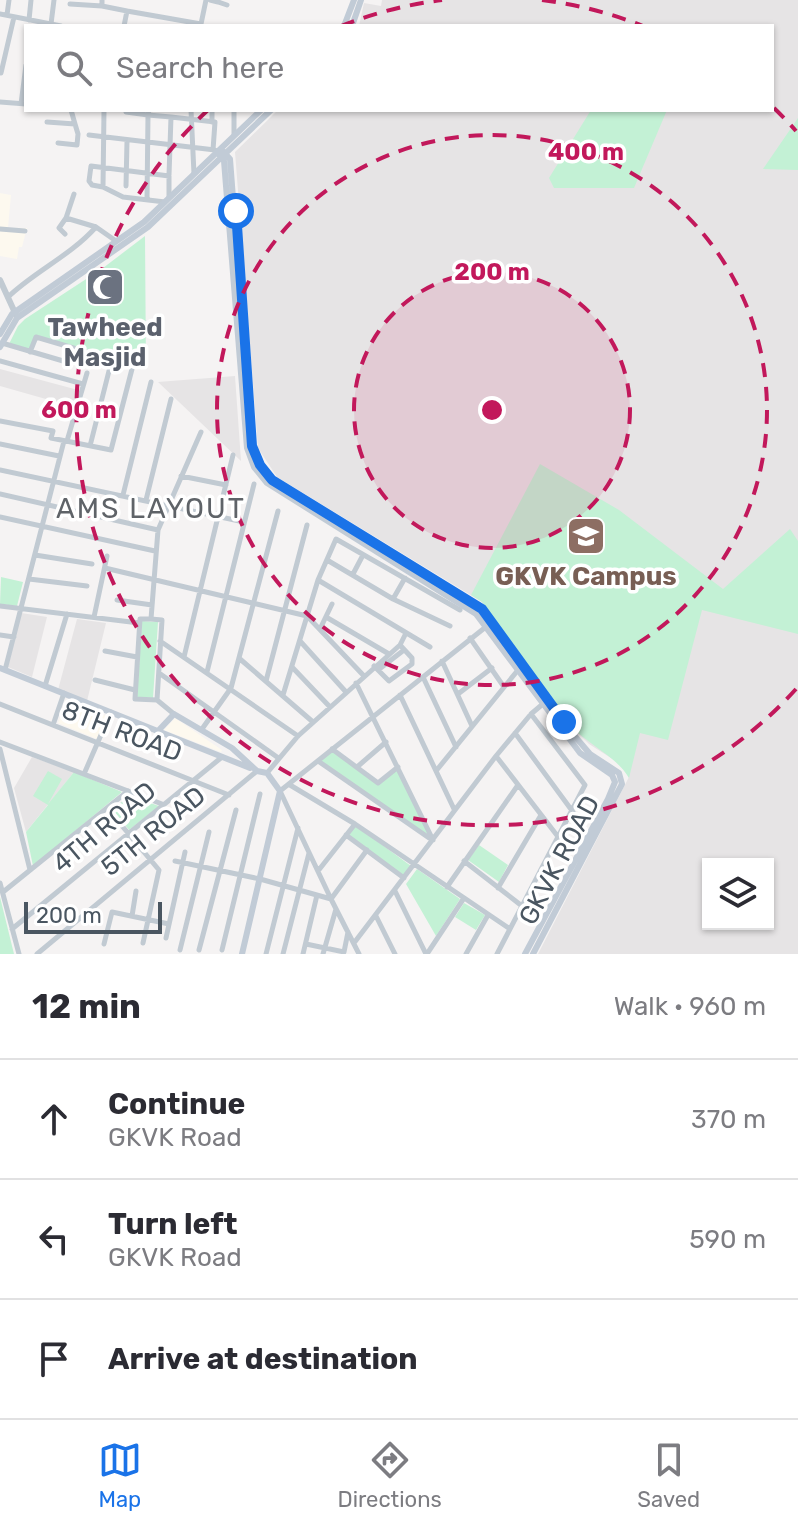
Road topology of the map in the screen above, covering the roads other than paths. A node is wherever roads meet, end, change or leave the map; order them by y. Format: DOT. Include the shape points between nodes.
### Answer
graph roads {
  1 [pos="9,0"];
  2 [pos="31,0"];
  3 [pos="54,0"];
  4 [pos="208,0"];
  5 [pos="354,0"];
  6 [pos="361,0"];
  7 [pos="218,1"];
  8 [pos="102,3"];
  9 [pos="70,4"];
  10 [pos="227,5"];
  11 [pos="127,11"];
  12 [pos="3,15"];
  13 [pos="14,17"];
  14 [pos="31,22"];
  15 [pos="51,24"];
  16 [pos="124,24"];
  17 [pos="196,24"];
  18 [pos="201,24"];
  19 [pos="345,24"];
  20 [pos="353,24"];
  21 [pos="1,73"];
  22 [pos="0,102"];
  23 [pos="23,104"];
  24 [pos="72,112"];
  25 [pos="104,112"];
  26 [pos="126,112"];
  27 [pos="149,112"];
  28 [pos="191,112"];
  29 [pos="212,112"];
  30 [pos="234,112"];
  31 [pos="257,112"];
  32 [pos="269,112"];
  33 [pos="171,117"];
  34 [pos="191,119"];
  35 [pos="47,122"];
  36 [pos="212,122"];
  37 [pos="75,124"];
  38 [pos="89,135"];
  39 [pos="234,136"];
  40 [pos="103,137"];
  41 [pos="127,141"];
  42 [pos="58,143"];
  43 [pos="147,143"];
  44 [pos="169,145"];
  45 [pos="191,147"];
  46 [pos="219,152"];
  47 [pos="103,168"];
  48 [pos="126,171"];
  49 [pos="146,173"];
  50 [pos="194,174"];
  51 [pos="169,176"];
  52 [pos="126,186"];
  53 [pos="103,187"];
  54 [pos="74,194"];
  55 [pos="147,200"];
  56 [pos="167,200"];
  57 [pos="66,218"];
  58 [pos="96,227"];
  59 [pos="0,229"];
  60 [pos="25,231"];
  61 [pos="65,234"];
  62 [pos="116,241"];
  63 [pos="0,280"];
  64 [pos="8,297"];
  65 [pos="16,316"];
  66 [pos="0,334"];
  67 [pos="1,345"];
  68 [pos="30,352"];
  69 [pos="87,352"];
  70 [pos="0,361"];
  71 [pos="70,363"];
  72 [pos="111,363"];
  73 [pos="132,369"];
  74 [pos="87,373"];
  75 [pos="151,382"];
  76 [pos="83,384"];
  77 [pos="171,399"];
  78 [pos="0,421"];
  79 [pos="201,432"];
  80 [pos="66,441"];
  81 [pos="0,444"];
  82 [pos="90,446"];
  83 [pos="233,455"];
  84 [pos="59,456"];
  85 [pos="0,470"];
  86 [pos="181,476"];
  87 [pos="52,481"];
  88 [pos="254,484"];
  89 [pos="226,485"];
  90 [pos="0,494"];
  91 [pos="123,495"];
  92 [pos="146,500"];
  93 [pos="47,505"];
  94 [pos="168,505"];
  95 [pos="278,511"];
  96 [pos="218,515"];
  97 [pos="0,517"];
  98 [pos="244,522"];
  99 [pos="307,525"];
  100 [pos="42,526"];
  101 [pos="158,530"];
  102 [pos="155,551"];
  103 [pos="35,555"];
  104 [pos="363,555"];
  105 [pos="107,556"];
  106 [pos="327,560"];
  107 [pos="92,564"];
  108 [pos="105,568"];
  109 [pos="353,574"];
  110 [pos="405,578"];
  111 [pos="29,579"];
  112 [pos="154,580"];
  113 [pos="318,580"];
  114 [pos="87,586"];
  115 [pos="199,591"];
  116 [pos="226,597"];
  117 [pos="393,599"];
  118 [pos="117,600"];
  119 [pos="253,604"];
  120 [pos="332,604"];
  121 [pos="0,606"];
  122 [pos="152,606"];
  123 [pos="22,608"];
  124 [pos="460,610"];
  125 [pos="284,611"];
  126 [pos="67,614"];
  127 [pos="307,616"];
  128 [pos="94,617"];
  129 [pos="326,617"];
  130 [pos="151,619"];
  131 [pos="139,623"];
  132 [pos="489,623"];
  133 [pos="450,626"];
  134 [pos="320,629"];
  135 [pos="406,633"];
  136 [pos="0,635"];
  137 [pos="14,637"];
  138 [pos="470,638"];
  139 [pos="300,640"];
  140 [pos="160,641"];
  141 [pos="402,647"];
  142 [pos="430,647"];
  143 [pos="105,651"];
  144 [pos="389,654"];
  145 [pos="137,657"];
  146 [pos="184,657"];
  147 [pos="240,659"];
  148 [pos="442,661"];
  149 [pos="292,667"];
  150 [pos="376,668"];
  151 [pos="492,668"];
  152 [pos="3,669"];
  153 [pos="518,670"];
  154 [pos="158,672"];
  155 [pos="207,672"];
  156 [pos="364,676"];
  157 [pos="423,677"];
  158 [pos="95,680"];
  159 [pos="266,681"];
  160 [pos="356,683"];
  161 [pos="45,686"];
  162 [pos="504,687"];
  163 [pos="231,688"];
  164 [pos="135,690"];
  165 [pos="346,692"];
  166 [pos="64,693"];
  167 [pos="458,694"];
  168 [pos="283,695"];
  169 [pos="400,695"];
  170 [pos="157,700"];
  171 [pos="546,702"];
  172 [pos="0,704"];
  173 [pos="330,707"];
  174 [pos="111,712"];
  175 [pos="214,712"];
  176 [pos="174,714"];
  177 [pos="531,714"];
  178 [pos="373,716"];
  179 [pos="313,722"];
  180 [pos="561,723"];
  181 [pos="53,725"];
  182 [pos="472,726"];
  183 [pos="202,729"];
  184 [pos="158,731"];
  185 [pos="515,733"];
  186 [pos="298,736"];
  187 [pos="0,742"];
  188 [pos="386,742"];
  189 [pos="98,743"];
  190 [pos="456,747"];
  191 [pos="0,749"];
  192 [pos="332,749"];
  193 [pos="496,756"];
  194 [pos="222,757"];
  195 [pos="277,757"];
  196 [pos="318,761"];
  197 [pos="357,767"];
  198 [pos="398,767"];
  199 [pos="257,771"];
  200 [pos="436,771"];
  201 [pos="267,773"];
  202 [pos="84,774"];
  203 [pos="192,780"];
  204 [pos="290,785"];
  205 [pos="518,785"];
  206 [pos="128,791"];
  207 [pos="280,791"];
  208 [pos="260,794"];
  209 [pos="229,795"];
  210 [pos="163,804"];
  211 [pos="107,808"];
  212 [pos="236,810"];
  213 [pos="455,810"];
  214 [pos="573,812"];
  215 [pos="541,815"];
  216 [pos="355,824"];
  217 [pos="298,828"];
  218 [pos="209,832"];
  219 [pos="128,833"];
  220 [pos="346,835"];
  221 [pos="559,838"];
  222 [pos="433,841"];
  223 [pos="367,850"];
  224 [pos="185,852"];
  225 [pos="309,852"];
  226 [pos="149,859"];
  227 [pos="175,861"];
  228 [pos="464,861"];
  229 [pos="183,863"];
  230 [pos="414,864"];
  231 [pos="201,867"];
  232 [pos="30,870"];
  233 [pos="219,871"];
  234 [pos="318,871"];
  235 [pos="239,875"];
  236 [pos="404,878"];
  237 [pos="260,879"];
  238 [pos="0,883"];
  239 [pos="282,885"];
  240 [pos="447,887"];
  241 [pos="498,888"];
  242 [pos="300,890"];
  243 [pos="136,891"];
  244 [pos="395,891"];
  245 [pos="3,892"];
  246 [pos="317,895"];
  247 [pos="464,898"];
  248 [pos="331,899"];
  249 [pos="522,906"];
  250 [pos="336,909"];
  251 [pos="488,915"];
  252 [pos="132,916"];
  253 [pos="376,916"];
  254 [pos="148,919"];
  255 [pos="169,924"];
  256 [pos="12,929"];
  257 [pos="510,929"];
  258 [pos="348,931"];
  259 [pos="166,938"];
  260 [pos="143,943"];
  261 [pos="354,943"];
  262 [pos="104,944"];
  263 [pos="306,944"];
  264 [pos="180,950"];
  265 [pos="199,950"];
  266 [pos="222,950"];
  267 [pos="324,951"];
  268 [pos="343,953"];
  269 [pos="19,954"];
  270 [pos="37,954"];
  271 [pos="242,954"];
  272 [pos="266,954"];
  273 [pos="283,954"];
  274 [pos="303,954"];
  275 [pos="359,954"];
  276 [pos="395,954"];
  277 [pos="427,954"];
  278 [pos="466,954"];
  279 [pos="497,954"];
  280 [pos="525,954"];
  281 [pos="533,954"];
  1 -- 12 [label="street"];
  2 -- 14 [label="street"];
  3 -- 15 [label="street"];
  4 -- 7 [label="street"];
  4 -- 18 [label="street"];
  5 -- 19 [label="main road"];
  6 -- 20 [label="main road"];
  7 -- 10 [label="street"];
  8 -- 9 [label="street"];
  8 -- 11 [label="street"];
  11 -- 16 [label="street"];
  11 -- 17 [label="street"];
  12 -- 13 [label="street"];
  13 -- 14 [label="street"];
  13 -- 21 [label="street"];
  14 -- 15 [label="street"];
  22 -- 23 [label="street"];
  24 -- 37 [label="street"];
  25 -- 40 [label="street"];
  26 -- 27 [label="street"];
  27 -- 33 [label="street"];
  27 -- 43 [label="street"];
  28 -- 34 [label="street"];
  29 -- 36 [label="street"];
  30 -- 39 [label="street"];
  31 -- 39 [label="main road"];
  32 -- 46 [label="main road"];
  33 -- 34 [label="street"];
  33 -- 44 [label="street"];
  34 -- 36 [label="street"];
  34 -- 45 [label="street"];
  35 -- 37 [label="street"];
  36 -- 46 [label="street"];
  37 -- 42 [label="street" via="77,145"];
  38 -- 40 [label="street"];
  39 -- 46 [label="main road"];
  40 -- 41 [label="street"];
  40 -- 47 [label="street"];
  41 -- 43 [label="street"];
  41 -- 48 [label="street"];
  43 -- 44 [label="street"];
  43 -- 49 [label="street"];
  44 -- 45 [label="street"];
  44 -- 51 [label="street"];
  45 -- 46 [label="street"];
  45 -- 50 [label="street"];
  46 -- 50 [label="main road"];
  46 -- 65 [label="main road" via="148,227"];
  46 -- 132 [label="main road, GKVK ROAD" via="230,159 252,446 260,465 272,480 472,601"];
  47 -- 48 [label="street"];
  47 -- 53 [label="street"];
  47 -- 53 [label="street" via="88,165 89,184"];
  48 -- 49 [label="street"];
  48 -- 52 [label="street"];
  49 -- 51 [label="street"];
  49 -- 55 [label="street"];
  50 -- 56 [label="main road"];
  51 -- 56 [label="street"];
  53 -- 55 [label="street"];
  54 -- 57 [label="street"];
  55 -- 56 [label="street"];
  56 -- 62 [label="main road"];
  57 -- 58 [label="street"];
  57 -- 61 [label="street" via="59,228"];
  58 -- 62 [label="street"];
  58 -- 64 [label="street" via="80,245"];
  59 -- 60 [label="street"];
  62 -- 65 [label="main road"];
  63 -- 64 [label="street"];
  64 -- 65 [label="street"];
  65 -- 66 [label="main road"];
  65 -- 67 [label="main road"];
  67 -- 68 [label="street"];
  68 -- 69 [label="street" via="36,337"];
  68 -- 71 [label="street"];
  70 -- 76 [label="street"];
  72 -- 82 [label="street"];
  73 -- 82 [label="street" via="111,450"];
  74 -- 76 [label="street"];
  75 -- 91 [label="street"];
  76 -- 80 [label="street"];
  77 -- 92 [label="street"];
  78 -- 80 [label="street" via="53,431 51,438"];
  79 -- 86 [label="street"];
  80 -- 82 [label="street"];
  80 -- 84 [label="street"];
  81 -- 84 [label="street"];
  83 -- 89 [label="street"];
  84 -- 87 [label="street"];
  85 -- 87 [label="street"];
  86 -- 89 [label="street"];
  86 -- 94 [label="street"];
  87 -- 91 [label="street"];
  87 -- 93 [label="street"];
  88 -- 98 [label="street"];
  89 -- 96 [label="street"];
  90 -- 93 [label="street"];
  91 -- 92 [label="street"];
  92 -- 94 [label="street"];
  93 -- 100 [label="street"];
  93 -- 101 [label="street"];
  94 -- 96 [label="street"];
  94 -- 101 [label="street"];
  95 -- 119 [label="street"];
  96 -- 98 [label="street"];
  96 -- 115 [label="street"];
  97 -- 100 [label="street"];
  98 -- 116 [label="street"];
  99 -- 125 [label="street"];
  100 -- 102 [label="street"];
  100 -- 103 [label="street"];
  101 -- 102 [label="street"];
  102 -- 112 [label="street"];
  103 -- 107 [label="street"];
  103 -- 111 [label="street"];
  104 -- 106 [label="street" via="336,539"];
  104 -- 109 [label="street"];
  104 -- 110 [label="street"];
  105 -- 108 [label="street"];
  106 -- 109 [label="street"];
  106 -- 113 [label="street"];
  108 -- 112 [label="street"];
  108 -- 128 [label="street"];
  109 -- 117 [label="street"];
  110 -- 117 [label="street"];
  110 -- 124 [label="street"];
  111 -- 114 [label="street"];
  111 -- 123 [label="street"];
  112 -- 115 [label="street"];
  112 -- 122 [label="street"];
  113 -- 127 [label="street"];
  113 -- 135 [label="street"];
  115 -- 116 [label="street"];
  115 -- 146 [label="street"];
  116 -- 119 [label="street"];
  116 -- 155 [label="street"];
  117 -- 133 [label="street"];
  118 -- 122 [label="street"];
  119 -- 125 [label="street"];
  119 -- 147 [label="street"];
  120 -- 129 [label="street"];
  121 -- 123 [label="street"];
  122 -- 130 [label="street"];
  123 -- 126 [label="street"];
  123 -- 137 [label="street"];
  125 -- 127 [label="street"];
  125 -- 159 [label="street"];
  126 -- 128 [label="street"];
  126 -- 161 [label="street"];
  127 -- 134 [label="street"];
  127 -- 139 [label="street"];
  128 -- 131 [label="street"];
  129 -- 134 [label="street"];
  129 -- 144 [label="street"];
  130 -- 131 [label="street"];
  130 -- 140 [label="street" via="162,620"];
  131 -- 145 [label="street"];
  132 -- 138 [label="street"];
  132 -- 153 [label="main road, GKVK ROAD"];
  132 -- 171 [label="main road, GKVK ROAD"];
  134 -- 156 [label="street"];
  135 -- 141 [label="street"];
  135 -- 142 [label="street"];
  136 -- 137 [label="street"];
  137 -- 152 [label="street"];
  138 -- 148 [label="street"];
  138 -- 151 [label="street"];
  139 -- 149 [label="street"];
  139 -- 165 [label="street"];
  140 -- 146 [label="street"];
  140 -- 154 [label="street"];
  141 -- 144 [label="street"];
  141 -- 150 [label="street"];
  141 -- 150 [label="street" via="413,661 402,672 389,681"];
  143 -- 145 [label="street"];
  144 -- 150 [label="street"];
  145 -- 164 [label="street"];
  146 -- 155 [label="street"];
  147 -- 159 [label="street"];
  147 -- 163 [label="street"];
  148 -- 157 [label="street"];
  148 -- 167 [label="street"];
  149 -- 168 [label="street"];
  149 -- 173 [label="street"];
  150 -- 156 [label="street"];
  151 -- 162 [label="street"];
  151 -- 167 [label="street"];
  152 -- 161 [label="main road"];
  153 -- 162 [label="street"];
  153 -- 171 [label="main road, GKVK ROAD"];
  154 -- 170 [label="street"];
  154 -- 175 [label="street"];
  155 -- 163 [label="street"];
  156 -- 160 [label="street"];
  157 -- 169 [label="street"];
  157 -- 190 [label="street"];
  158 -- 164 [label="street"];
  159 -- 168 [label="street"];
  160 -- 165 [label="street"];
  160 -- 178 [label="street"];
  161 -- 166 [label="main road"];
  162 -- 182 [label="street"];
  163 -- 175 [label="street"];
  163 -- 186 [label="street"];
  164 -- 170 [label="street" via="135,699"];
  165 -- 173 [label="street"];
  166 -- 174 [label="main road"];
  166 -- 181 [label="street"];
  167 -- 182 [label="street"];
  168 -- 179 [label="street"];
  169 -- 178 [label="street"];
  169 -- 200 [label="street"];
  170 -- 176 [label="street"];
  171 -- 177 [label="street"];
  171 -- 180 [label="main road, GKVK ROAD"];
  172 -- 181 [label="street, 8TH ROAD"];
  173 -- 179 [label="street"];
  174 -- 184 [label="main road"];
  174 -- 189 [label="street"];
  175 -- 183 [label="street"];
  175 -- 195 [label="street"];
  176 -- 183 [label="main road"];
  176 -- 184 [label="main road"];
  177 -- 185 [label="street"];
  177 -- 214 [label="street" via="585,785"];
  178 -- 188 [label="street"];
  178 -- 192 [label="street"];
  179 -- 186 [label="street"];
  180 -- 280 [label="main road, GKVK ROAD" via="580,753 615,782"];
  180 -- 281 [label="main road, GKVK ROAD" via="590,754 619,773 622,784"];
  181 -- 189 [label="street, 8TH ROAD"];
  182 -- 190 [label="street"];
  183 -- 199 [label="main road"];
  184 -- 194 [label="main road"];
  185 -- 193 [label="street"];
  185 -- 214 [label="street"];
  186 -- 195 [label="street"];
  187 -- 202 [label="street"];
  188 -- 197 [label="street"];
  188 -- 198 [label="street"];
  189 -- 202 [label="street"];
  189 -- 203 [label="street, 8TH ROAD"];
  190 -- 200 [label="street"];
  191 -- 232 [label="street"];
  192 -- 196 [label="street"];
  192 -- 197 [label="street"];
  193 -- 205 [label="street"];
  193 -- 213 [label="street"];
  194 -- 199 [label="main road"];
  194 -- 203 [label="street, 4TH ROAD"];
  195 -- 201 [label="street"];
  196 -- 204 [label="street"];
  196 -- 222 [label="street"];
  197 -- 198 [label="street" via="378,783"];
  198 -- 222 [label="street"];
  199 -- 201 [label="main road"];
  199 -- 209 [label="street, 5TH ROAD"];
  200 -- 213 [label="street"];
  201 -- 207 [label="main road"];
  202 -- 206 [label="street"];
  203 -- 209 [label="street, 8TH ROAD"];
  203 -- 210 [label="street, 4TH ROAD"];
  204 -- 207 [label="street"];
  204 -- 216 [label="street"];
  205 -- 215 [label="street"];
  205 -- 228 [label="street"];
  206 -- 210 [label="street"];
  206 -- 211 [label="street"];
  207 -- 217 [label="street"];
  207 -- 237 [label="main road"];
  208 -- 235 [label="street"];
  209 -- 226 [label="street, 5TH ROAD"];
  210 -- 219 [label="street, 4TH ROAD"];
  211 -- 219 [label="street"];
  211 -- 232 [label="street"];
  212 -- 233 [label="street"];
  213 -- 222 [label="street"];
  214 -- 221 [label="street"];
  215 -- 221 [label="street"];
  215 -- 241 [label="street"];
  216 -- 220 [label="street"];
  216 -- 230 [label="street"];
  217 -- 225 [label="street"];
  217 -- 239 [label="street"];
  218 -- 231 [label="street"];
  219 -- 226 [label="street"];
  219 -- 256 [label="street, 4TH ROAD"];
  220 -- 223 [label="street"];
  220 -- 234 [label="street"];
  221 -- 249 [label="street"];
  222 -- 230 [label="street"];
  223 -- 236 [label="street"];
  223 -- 248 [label="street"];
  224 -- 229 [label="street"];
  225 -- 234 [label="street"];
  225 -- 242 [label="street"];
  226 -- 254 [label="street" via="159,870"];
  226 -- 270 [label="street, 5TH ROAD"];
  227 -- 229 [label="street"];
  228 -- 240 [label="street"];
  228 -- 241 [label="street"];
  229 -- 231 [label="street"];
  229 -- 255 [label="street"];
  230 -- 236 [label="street"];
  230 -- 240 [label="street"];
  231 -- 233 [label="street"];
  231 -- 264 [label="street"];
  232 -- 245 [label="street"];
  233 -- 235 [label="street"];
  233 -- 265 [label="street"];
  234 -- 248 [label="street"];
  235 -- 237 [label="street"];
  235 -- 266 [label="street"];
  236 -- 244 [label="street"];
  237 -- 239 [label="street"];
  237 -- 271 [label="main road"];
  238 -- 245 [label="street"];
  239 -- 242 [label="street"];
  239 -- 272 [label="street"];
  240 -- 247 [label="street"];
  241 -- 249 [label="street"];
  242 -- 246 [label="street"];
  242 -- 273 [label="street"];
  243 -- 252 [label="street"];
  244 -- 253 [label="street"];
  244 -- 277 [label="street"];
  245 -- 256 [label="street"];
  246 -- 248 [label="street"];
  246 -- 263 [label="street"];
  247 -- 251 [label="street"];
  247 -- 277 [label="street"];
  248 -- 250 [label="street"];
  249 -- 257 [label="street"];
  250 -- 258 [label="street"];
  250 -- 267 [label="street"];
  251 -- 257 [label="street"];
  251 -- 278 [label="street"];
  252 -- 254 [label="street"];
  252 -- 262 [label="street" via="112,912"];
  253 -- 261 [label="street"];
  253 -- 276 [label="street"];
  254 -- 255 [label="street"];
  254 -- 260 [label="street"];
  255 -- 259 [label="street"];
  256 -- 269 [label="street"];
  257 -- 279 [label="street"];
  258 -- 261 [label="street"];
  258 -- 268 [label="street"];
  261 -- 275 [label="street"];
  263 -- 267 [label="street"];
  263 -- 274 [label="street"];
  267 -- 268 [label="street"];
}
